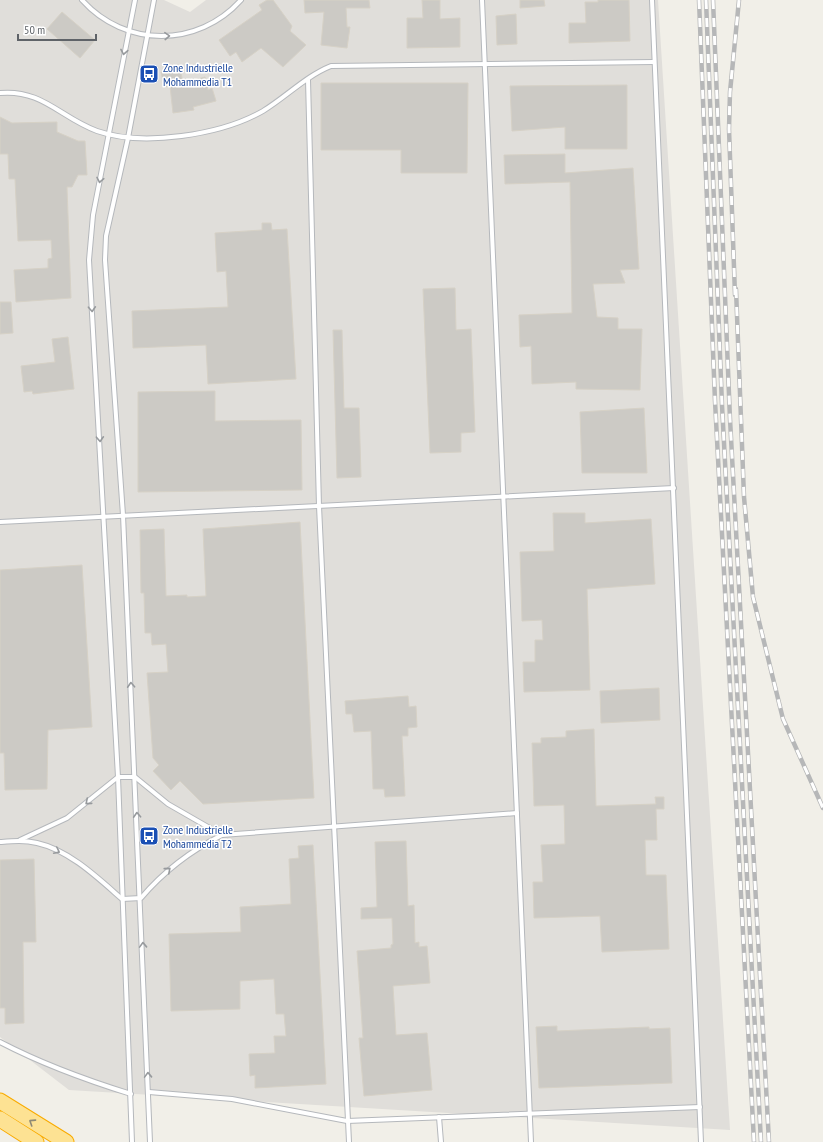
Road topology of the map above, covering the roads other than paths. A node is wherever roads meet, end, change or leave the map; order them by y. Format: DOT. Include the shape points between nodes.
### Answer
graph roads {
  1 [pos="82,0"];
  2 [pos="135,0"];
  3 [pos="154,0"];
  4 [pos="241,0"];
  5 [pos="482,0"];
  6 [pos="652,0"];
  7 [pos="128,31"];
  8 [pos="147,36"];
  9 [pos="654,62"];
  10 [pos="484,64"];
  11 [pos="308,80"];
  12 [pos="0,93"];
  13 [pos="109,134"];
  14 [pos="128,138"];
  15 [pos="674,488"];
  16 [pos="503,497"];
  17 [pos="319,506"];
  18 [pos="124,515"];
  19 [pos="104,518"];
  20 [pos="0,522"];
  21 [pos="118,777"];
  22 [pos="135,777"];
  23 [pos="517,813"];
  24 [pos="334,826"];
  25 [pos="222,835"];
  26 [pos="20,840"];
  27 [pos="0,842"];
  28 [pos="141,898"];
  29 [pos="122,899"];
  30 [pos="0,1042"];
  31 [pos="149,1092"];
  32 [pos="131,1094"];
  33 [pos="0,1101"];
  34 [pos="700,1106"];
  35 [pos="530,1114"];
  36 [pos="440,1118"];
  37 [pos="0,1119"];
  38 [pos="347,1122"];
  39 [pos="36,1142"];
  40 [pos="66,1142"];
  41 [pos="132,1142"];
  42 [pos="150,1142"];
  43 [pos="348,1142"];
  44 [pos="442,1142"];
  45 [pos="531,1142"];
  46 [pos="701,1142"];
  1 -- 7 [label="lane" via="99,16"];
  2 -- 7 [label="lane"];
  3 -- 8 [label="lane"];
  8 -- 4 [label="lane, one-way" via="182,35 203,28 223,17"];
  5 -- 10 [label="lane"];
  6 -- 9 [label="lane"];
  7 -- 8 [label="lane"];
  7 -- 13 [label="lane, one-way"];
  8 -- 14 [label="lane"];
  9 -- 10 [label="lane"];
  9 -- 15 [label="lane"];
  10 -- 11 [label="lane" via="331,66"];
  10 -- 16 [label="lane"];
  11 -- 14 [label="lane" via="263,111 218,130"];
  11 -- 17 [label="lane"];
  12 -- 13 [label="lane" via="27,94 81,124"];
  13 -- 14 [label="lane"];
  13 -- 19 [label="lane, one-way" via="92,222 89,260"];
  14 -- 18 [label="lane" via="106,236 105,260"];
  15 -- 16 [label="lane"];
  15 -- 34 [label="lane"];
  16 -- 17 [label="lane"];
  16 -- 23 [label="lane"];
  17 -- 18 [label="lane"];
  17 -- 24 [label="lane"];
  18 -- 19 [label="lane"];
  22 -- 18 [label="lane, one-way"];
  19 -- 20 [label="lane"];
  19 -- 21 [label="lane"];
  21 -- 22 [label="lane"];
  21 -- 26 [label="lane, one-way" via="67,818"];
  21 -- 29 [label="lane"];
  22 -- 25 [label="lane" via="168,804"];
  28 -- 22 [label="lane, one-way"];
  23 -- 24 [label="lane"];
  23 -- 35 [label="lane"];
  24 -- 25 [label="lane"];
  24 -- 38 [label="lane"];
  28 -- 25 [label="lane, one-way" via="180,860"];
  26 -- 27 [label="lane"];
  26 -- 29 [label="lane, one-way" via="38,843 68,857"];
  28 -- 29 [label="lane"];
  31 -- 28 [label="lane, one-way"];
  29 -- 32 [label="lane"];
  30 -- 32 [label="lane" via="76,1077"];
  31 -- 38 [label="lane" via="232,1099"];
  31 -- 42 [label="lane"];
  32 -- 41 [label="lane"];
  40 -- 33 [label="highway, one-way"];
  34 -- 35 [label="lane"];
  34 -- 46 [label="lane"];
  35 -- 36 [label="lane"];
  35 -- 45 [label="lane"];
  36 -- 38 [label="lane"];
  36 -- 44 [label="lane"];
  37 -- 39 [label="highway"];
  38 -- 43 [label="lane"];
}
